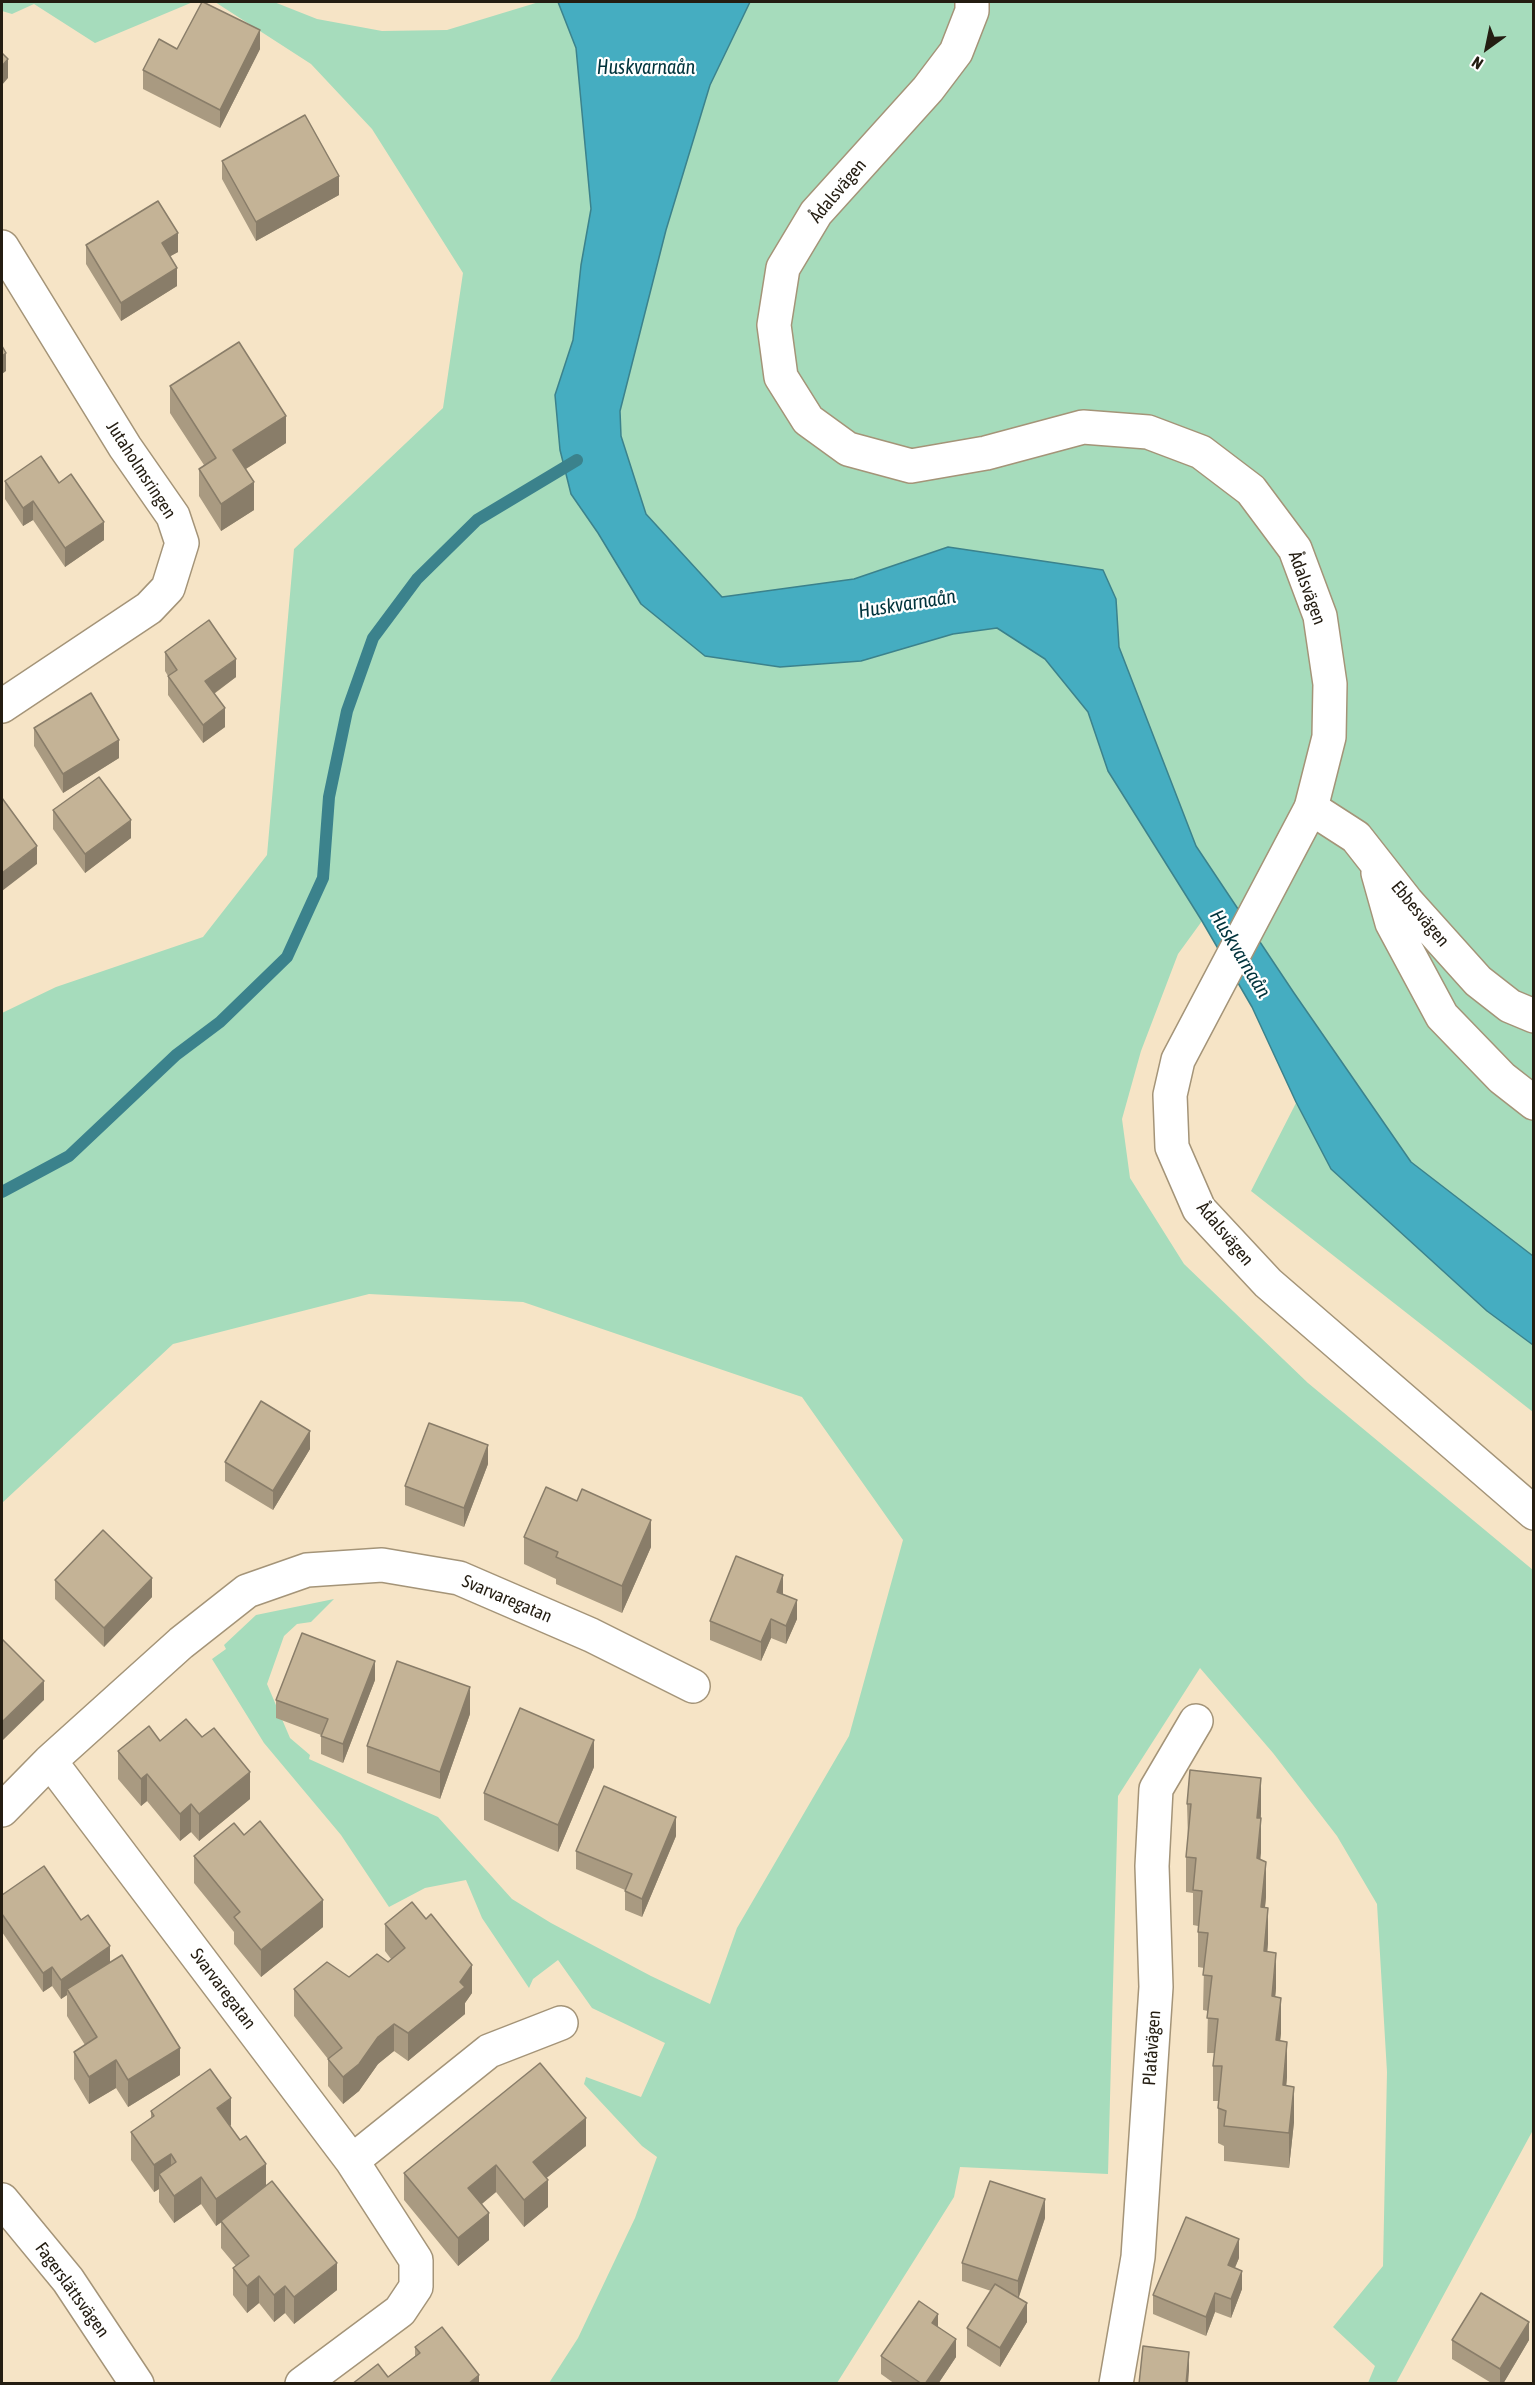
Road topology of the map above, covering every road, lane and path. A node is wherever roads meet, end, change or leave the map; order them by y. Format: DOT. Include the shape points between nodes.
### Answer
graph roads {
  1 [pos="972,2"];
  2 [pos="2,247"];
  3 [pos="2,706"];
  4 [pos="1311,808"];
  5 [pos="1373,857"];
  6 [pos="1533,1016"];
  7 [pos="1533,1104"];
  8 [pos="1533,1513"];
  9 [pos="693,1686"];
  10 [pos="1196,1721"];
  11 [pos="50,1761"];
  12 [pos="2,1810"];
  13 [pos="561,2023"];
  14 [pos="352,2161"];
  15 [pos="2,2200"];
  16 [pos="137,2384"];
  17 [pos="302,2384"];
  18 [pos="1116,2384"];
  1 -- 4 [label="street, Ådalsvägen" via="956,52 928,89 816,213 783,268 774,325 782,377 808,420 848,449 911,466 986,453 1083,427 1149,432 1201,452 1251,490 1295,549 1320,616 1330,684 1329,736"];
  2 -- 3 [label="street, Jutaholmsringen" via="125,447 173,516 182,543 168,588 149,608"];
  4 -- 5 [label="street, Ebbesvägen" via="1356,837"];
  4 -- 8 [label="street, Ådalsvägen" via="1178,1060 1170,1095 1172,1147 1199,1209 1268,1283"];
  5 -- 6 [label="street, Ebbesvägen" via="1407,902 1478,981 1510,1006"];
  5 -- 7 [label="street" via="1392,924 1442,1016"];
  9 -- 11 [label="street, Svarvaregatan" via="591,1635 459,1578 382,1565 307,1569 248,1591 181,1643"];
  10 -- 18 [label="street, Platåvägen" via="1156,1789 1152,1866 1156,1987 1138,2257"];
  11 -- 12 [label="street, Svarvaregatan"];
  11 -- 14 [label="street, Svarvaregatan"];
  13 -- 14 [label="street" via="489,2051"];
  14 -- 17 [label="street, Svarvaregatan" via="416,2260 416,2287 400,2310"];
  15 -- 16 [label="street, Fagerslättsvägen" via="68,2280"];
}
